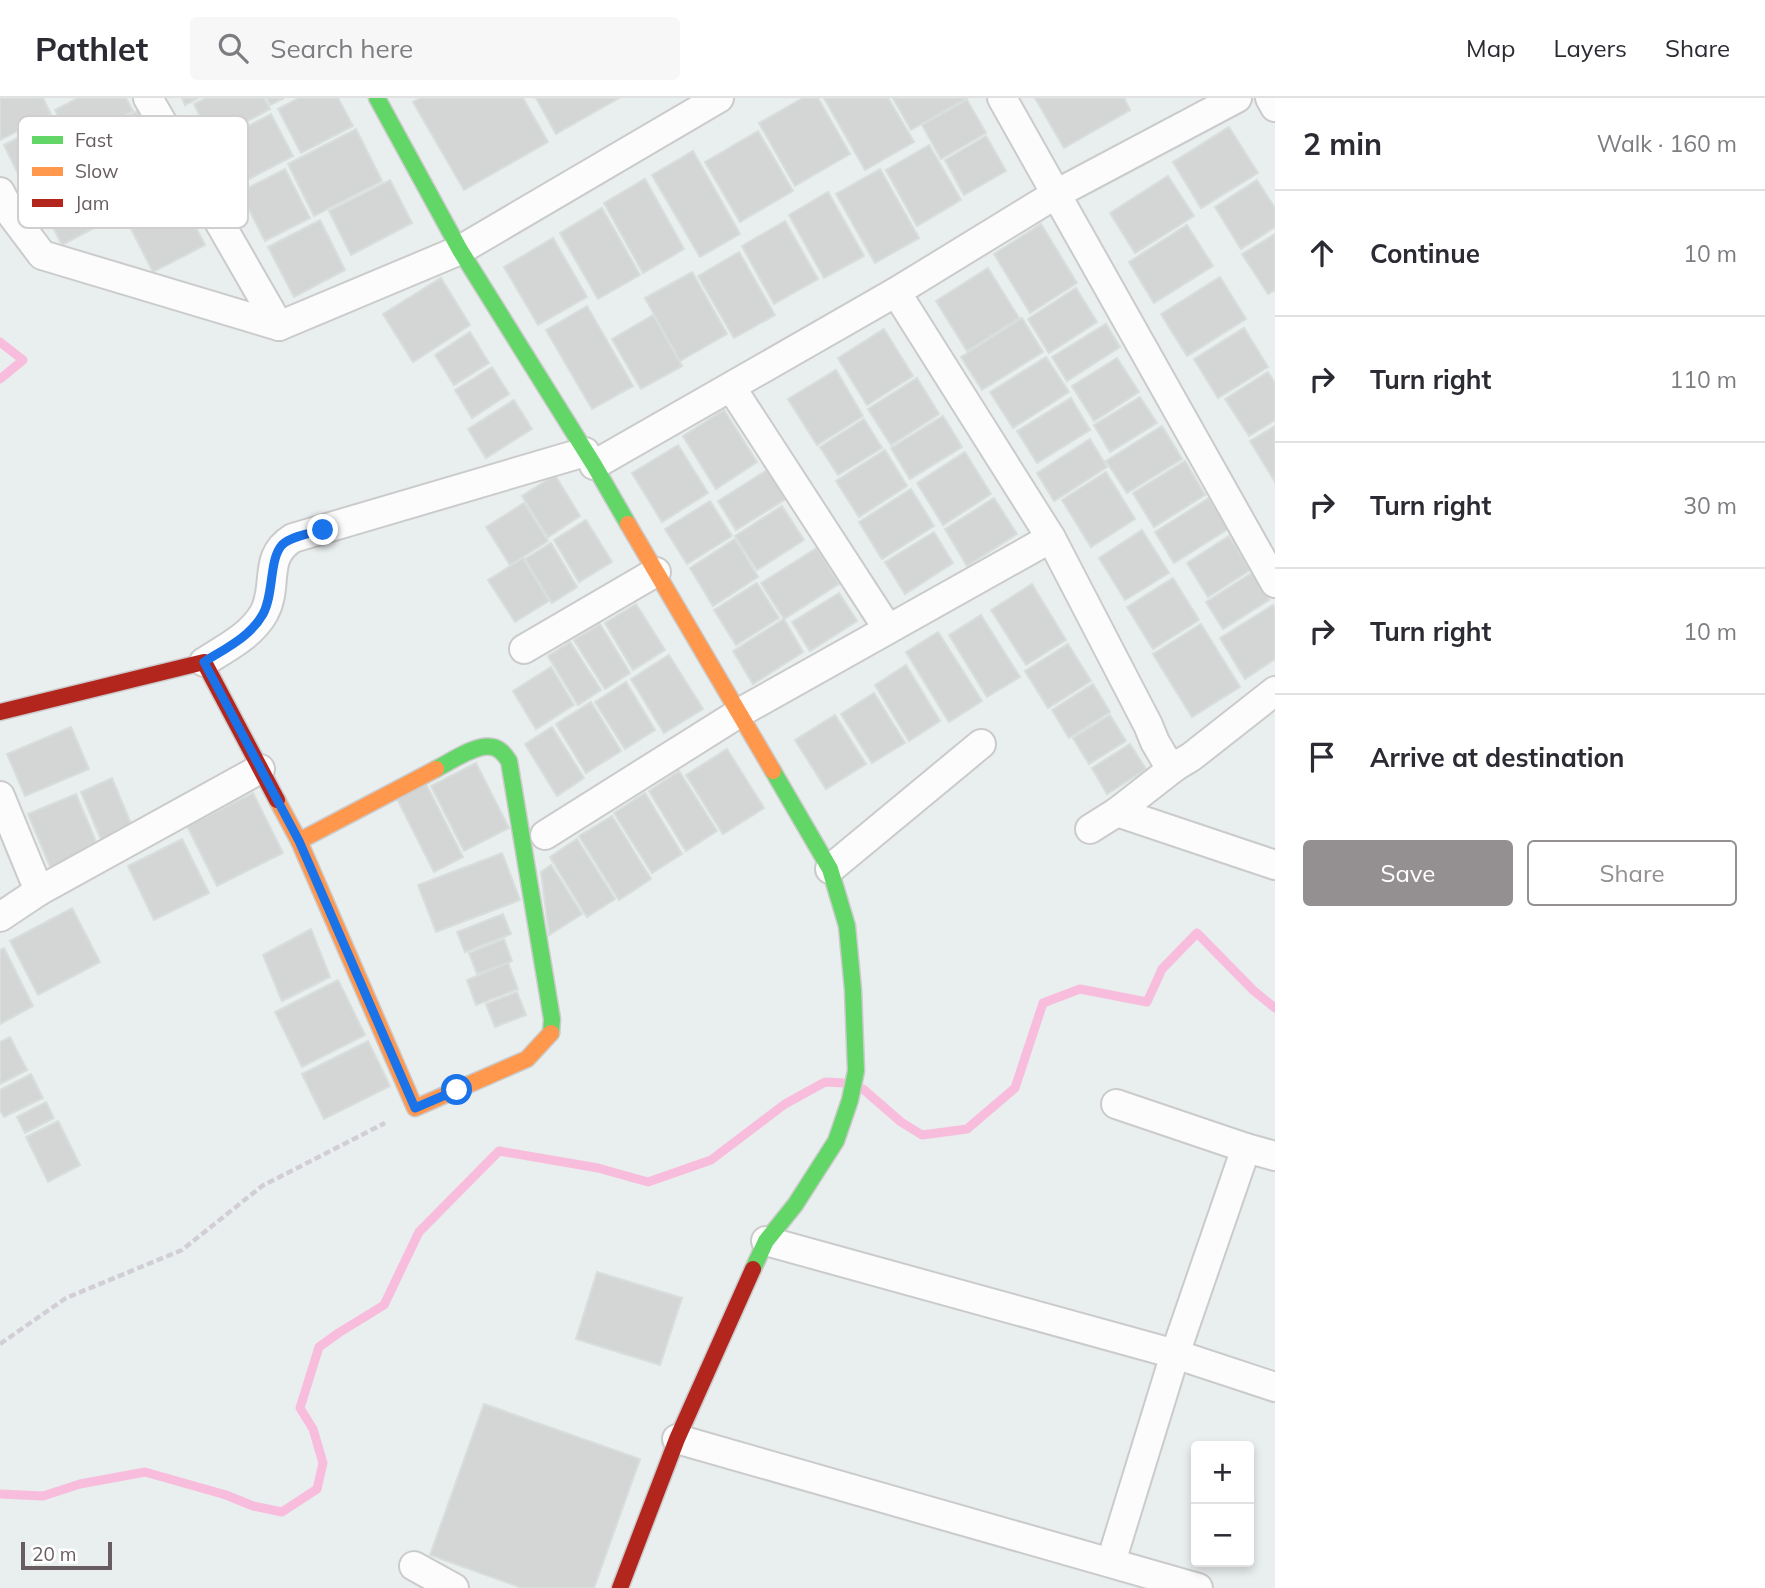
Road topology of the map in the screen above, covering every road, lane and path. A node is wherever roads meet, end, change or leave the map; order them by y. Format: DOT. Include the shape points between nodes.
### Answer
graph roads {
  1 [pos="148,98"];
  2 [pos="377,98"];
  3 [pos="719,98"];
  4 [pos="1002,98"];
  5 [pos="1237,98"];
  6 [pos="1270,98"];
  7 [pos="1275,107"];
  8 [pos="158,116"];
  9 [pos="0,192"];
  10 [pos="1056,194"];
  11 [pos="18,224"];
  12 [pos="21,228"];
  13 [pos="223,228"];
  14 [pos="460,250"];
  15 [pos="896,292"];
  16 [pos="279,326"];
  17 [pos="731,387"];
  18 [pos="589,459"];
  19 [pos="1051,538"];
  20 [pos="656,572"];
  21 [pos="1275,583"];
  22 [pos="888,629"];
  23 [pos="524,649"];
  24 [pos="204,662"];
  25 [pos="1275,691"];
  26 [pos="0,712"];
  27 [pos="738,713"];
  28 [pos="981,744"];
  29 [pos="1176,766"];
  30 [pos="260,769"];
  31 [pos="0,796"];
  32 [pos="1117,812"];
  33 [pos="1090,829"];
  34 [pos="545,835"];
  35 [pos="299,841"];
  36 [pos="1275,865"];
  37 [pos="831,869"];
  38 [pos="39,891"];
  39 [pos="0,917"];
  40 [pos="1116,1104"];
  41 [pos="415,1108"];
  42 [pos="1246,1148"];
  43 [pos="1275,1156"];
  44 [pos="766,1241"];
  45 [pos="0,1345"];
  46 [pos="1175,1354"];
  47 [pos="1275,1387"];
  48 [pos="677,1438"];
  49 [pos="1111,1562"];
  50 [pos="414,1566"];
  51 [pos="454,1588"];
  52 [pos="620,1588"];
  53 [pos="1198,1588"];
  1 -- 8 [label="street"];
  2 -- 14 [label="street"];
  3 -- 14 [label="street"];
  4 -- 10 [label="street"];
  5 -- 10 [label="street"];
  6 -- 7 [label="street"];
  9 -- 11 [label="street"];
  10 -- 15 [label="street"];
  10 -- 21 [label="street"];
  12 -- 16 [label="street" via="42,255"];
  13 -- 16 [label="street"];
  14 -- 16 [label="street"];
  14 -- 18 [label="street"];
  15 -- 17 [label="street"];
  15 -- 19 [label="street"];
  17 -- 18 [label="street"];
  17 -- 22 [label="street"];
  18 -- 20 [label="street"];
  18 -- 24 [label="street" via="293,538 282,545 274,561 264,612 250,633"];
  19 -- 22 [label="street"];
  19 -- 29 [label="street" via="1155,742 1165,759"];
  20 -- 23 [label="street"];
  20 -- 27 [label="street"];
  22 -- 27 [label="street"];
  24 -- 26 [label="street"];
  24 -- 30 [label="street"];
  25 -- 29 [label="street"];
  27 -- 34 [label="street"];
  27 -- 37 [label="street"];
  28 -- 37 [label="street"];
  29 -- 32 [label="street"];
  30 -- 35 [label="street"];
  30 -- 38 [label="street"];
  31 -- 38 [label="street"];
  32 -- 33 [label="street"];
  32 -- 36 [label="street"];
  35 -- 41 [label="street"];
  35 -- 41 [label="street" via="475,749 495,746 509,761 551,1033 527,1059"];
  37 -- 44 [label="street" via="847,926 856,1071 836,1141 796,1205"];
  38 -- 39 [label="street"];
  40 -- 42 [label="street"];
  41 -- 45 [label="path" via="262,1186 182,1250 66,1298"];
  42 -- 43 [label="street"];
  42 -- 46 [label="street"];
  44 -- 46 [label="street"];
  44 -- 48 [label="street"];
  46 -- 47 [label="street"];
  46 -- 49 [label="street"];
  48 -- 49 [label="street"];
  48 -- 52 [label="street"];
  49 -- 53 [label="street"];
  50 -- 51 [label="street"];
}
